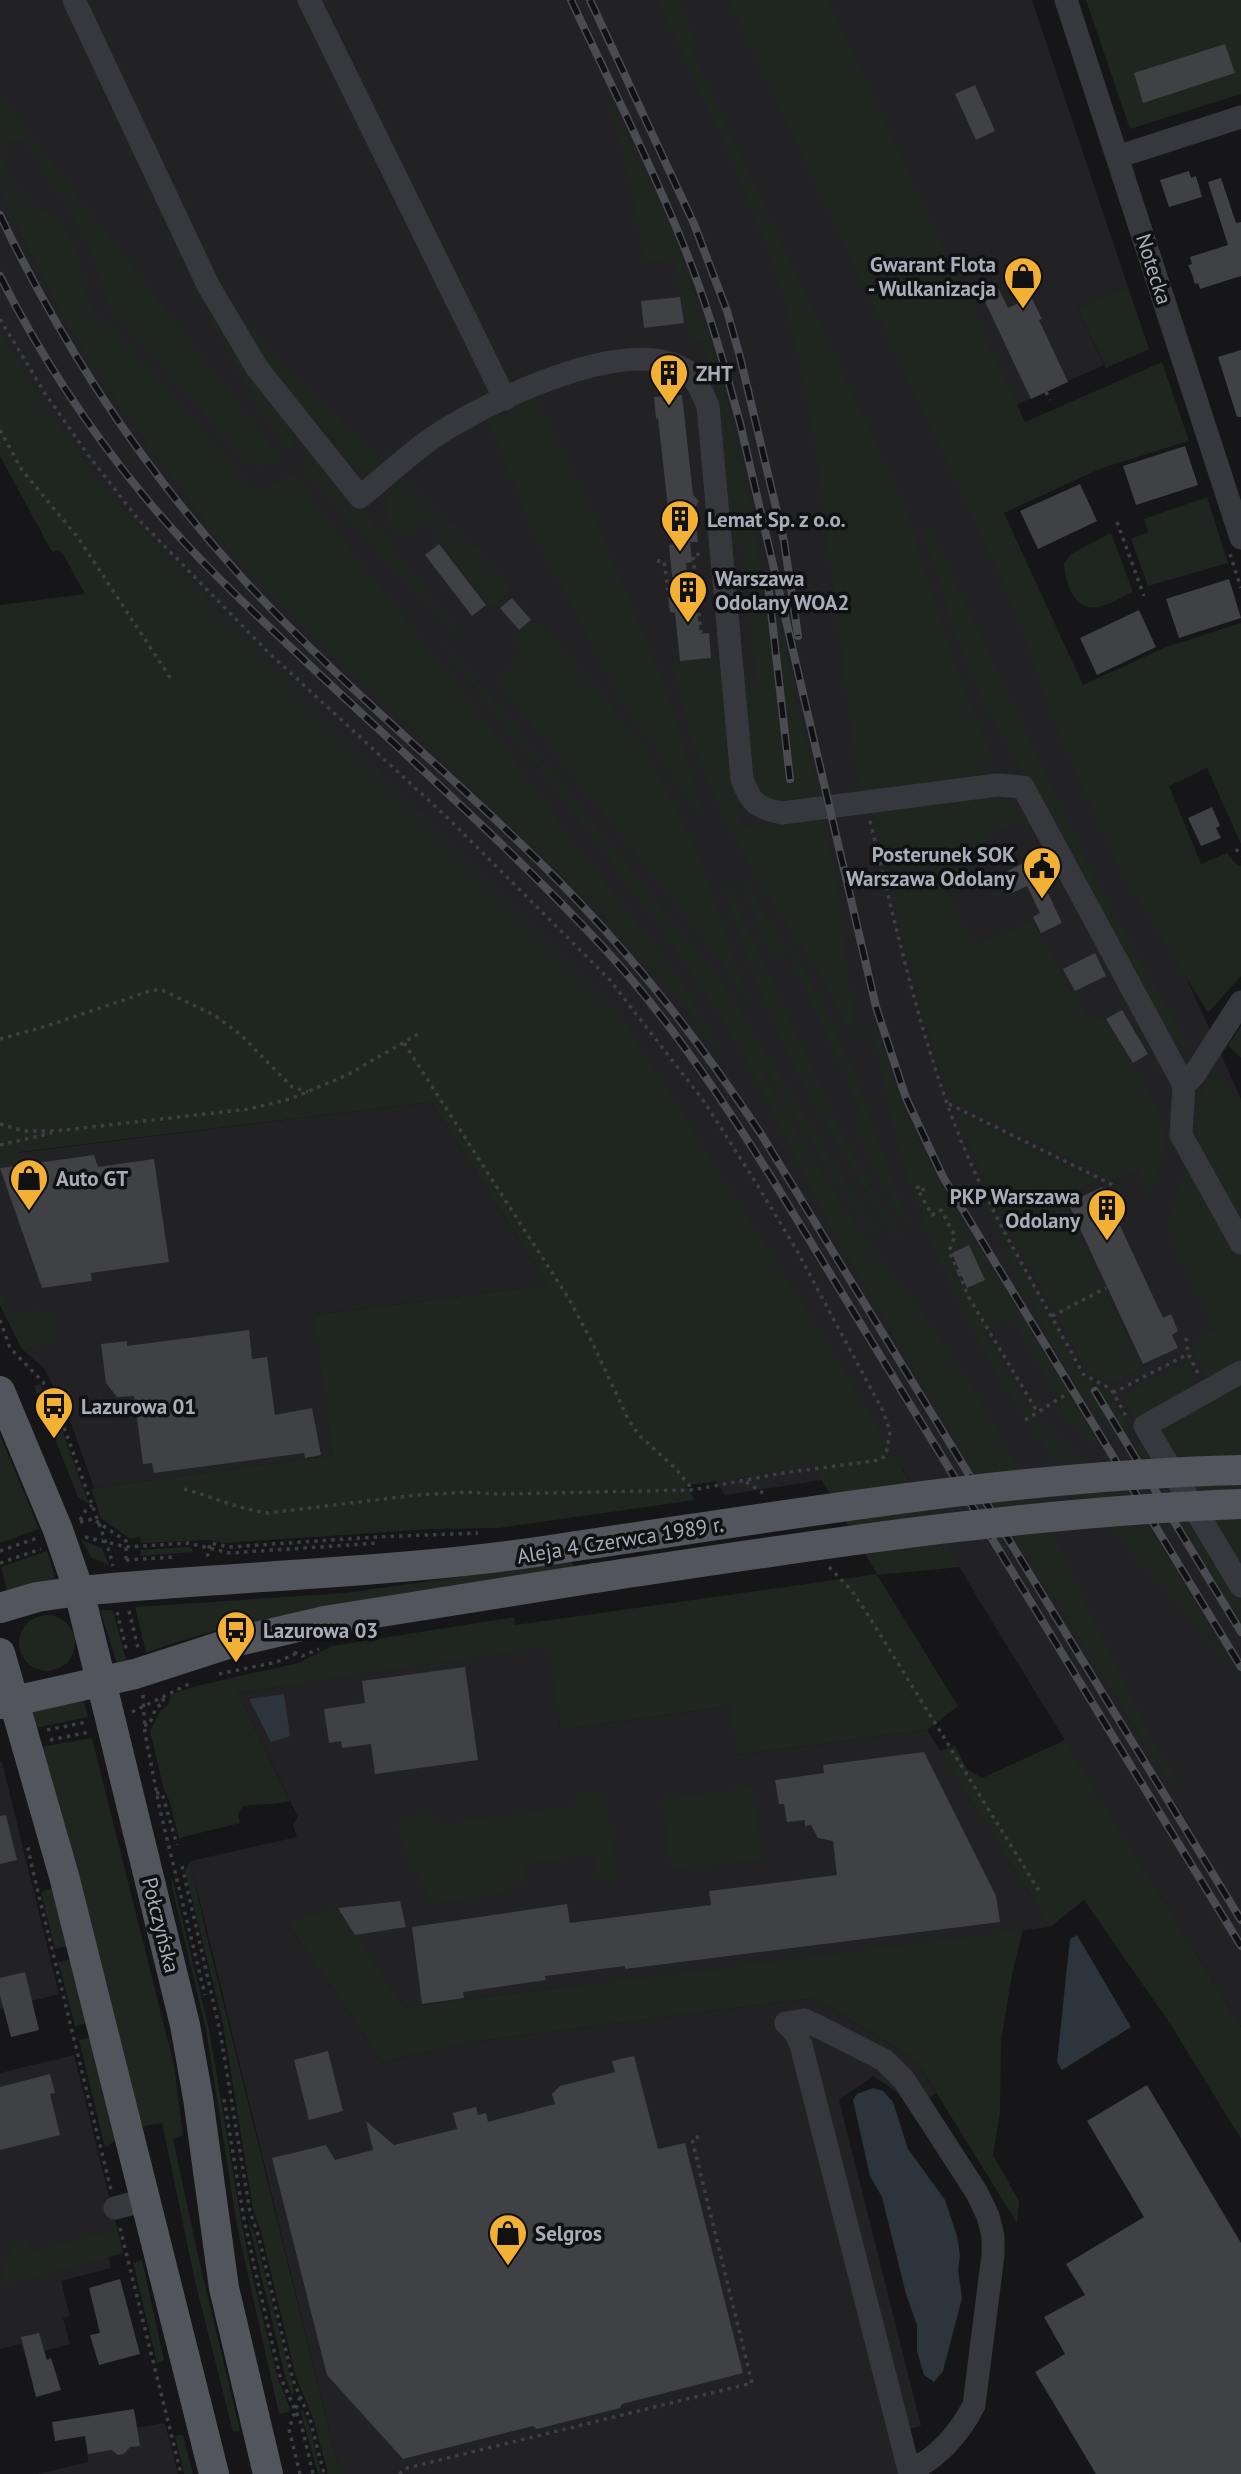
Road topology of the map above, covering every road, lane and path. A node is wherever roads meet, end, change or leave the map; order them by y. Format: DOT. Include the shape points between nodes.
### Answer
graph roads {
  1 [pos="74,0"];
  2 [pos="309,0"];
  3 [pos="1066,0"];
  4 [pos="1241,117"];
  5 [pos="1117,157"];
  6 [pos="0,319"];
  7 [pos="1046,392"];
  8 [pos="505,399"];
  9 [pos="1050,400"];
  10 [pos="0,430"];
  11 [pos="1117,522"];
  12 [pos="1241,538"];
  13 [pos="709,553"];
  14 [pos="657,561"];
  15 [pos="696,586"];
  16 [pos="697,596"];
  17 [pos="1144,596"];
  18 [pos="693,606"];
  19 [pos="701,634"];
  20 [pos="173,682"];
  21 [pos="865,802"];
  22 [pos="1238,850"];
  23 [pos="1241,856"];
  24 [pos="1241,1002"];
  25 [pos="422,1032"];
  26 [pos="0,1039"];
  27 [pos="404,1043"];
  28 [pos="1184,1085"];
  29 [pos="309,1092"];
  30 [pos="947,1103"];
  31 [pos="0,1124"];
  32 [pos="57,1131"];
  33 [pos="0,1145"];
  34 [pos="1113,1185"];
  35 [pos="924,1191"];
  36 [pos="1241,1243"];
  37 [pos="1106,1288"];
  38 [pos="1052,1316"];
  39 [pos="0,1320"];
  40 [pos="1186,1338"];
  41 [pos="1188,1354"];
  42 [pos="1241,1372"];
  43 [pos="1207,1390"];
  44 [pos="0,1391"];
  45 [pos="1113,1393"];
  46 [pos="1067,1394"];
  47 [pos="1038,1413"];
  48 [pos="1025,1420"];
  49 [pos="1130,1423"];
  50 [pos="1241,1470"];
  51 [pos="746,1482"];
  52 [pos="181,1488"];
  53 [pos="693,1490"];
  54 [pos="768,1499"];
  55 [pos="1241,1504"];
  56 [pos="92,1505"];
  57 [pos="98,1521"];
  58 [pos="488,1533"];
  59 [pos="42,1536"];
  60 [pos="80,1536"];
  61 [pos="105,1541"];
  62 [pos="376,1543"];
  63 [pos="47,1547"];
  64 [pos="127,1547"];
  65 [pos="209,1549"];
  66 [pos="0,1551"];
  67 [pos="195,1556"];
  68 [pos="181,1557"];
  69 [pos="821,1559"];
  70 [pos="126,1560"];
  71 [pos="0,1563"];
  72 [pos="125,1566"];
  73 [pos="113,1568"];
  74 [pos="1241,1586"];
  75 [pos="79,1591"];
  76 [pos="0,1608"];
  77 [pos="116,1608"];
  78 [pos="128,1608"];
  79 [pos="307,1647"];
  80 [pos="0,1653"];
  81 [pos="140,1656"];
  82 [pos="130,1662"];
  83 [pos="215,1675"];
  84 [pos="198,1681"];
  85 [pos="101,1682"];
  86 [pos="156,1688"];
  87 [pos="141,1689"];
  88 [pos="162,1696"];
  89 [pos="6,1702"];
  90 [pos="145,1706"];
  91 [pos="128,1713"];
  92 [pos="89,1722"];
  93 [pos="142,1726"];
  94 [pos="41,1731"];
  95 [pos="91,1732"];
  96 [pos="38,1743"];
  97 [pos="146,1774"];
  98 [pos="157,1793"];
  99 [pos="177,1845"];
  100 [pos="39,1847"];
  101 [pos="183,1866"];
  102 [pos="1041,1894"];
  103 [pos="206,2003"];
  104 [pos="224,2096"];
  105 [pos="703,2136"];
  106 [pos="146,2200"];
  107 [pos="115,2208"];
  108 [pos="300,2397"];
  109 [pos="295,2411"];
  110 [pos="909,2472"];
  111 [pos="181,2474"];
  112 [pos="214,2474"];
  113 [pos="268,2474"];
  114 [pos="300,2474"];
  115 [pos="313,2474"];
  116 [pos="324,2474"];
  117 [pos="399,2474"];
  1 -- 8 [label="street" via="215,297 257,368 360,497 445,429"];
  2 -- 8 [label="street"];
  3 -- 5 [label="street, Notecka"];
  4 -- 5 [label="street"];
  5 -- 12 [label="street, Notecka"];
  6 -- 51 [label="path" via="44,392 138,519 269,653 450,820 609,979 703,1100 796,1249 890,1432 886,1455 880,1460"];
  7 -- 9 [label="path"];
  8 -- 21 [label="street" via="597,364 628,359 671,364 695,379 708,406 742,779 749,798 764,809 782,813"];
  10 -- 20 [label="path" via="22,470 79,539"];
  11 -- 17 [label="path"];
  13 -- 15 [label="path" via="693,555"];
  14 -- 15 [label="path" via="664,561 668,589"];
  15 -- 16 [label="path"];
  16 -- 18 [label="path" via="692,596"];
  16 -- 19 [label="path"];
  21 -- 28 [label="street" via="997,785 1023,787"];
  21 -- 30 [label="path" via="917,1010"];
  22 -- 23 [label="path"];
  24 -- 28 [label="street"];
  25 -- 27 [label="path"];
  26 -- 29 [label="path" via="162,990 214,1015 241,1035 292,1087"];
  27 -- 29 [label="path"];
  27 -- 53 [label="path" via="569,1299 629,1421"];
  28 -- 36 [label="street" via="1181,1135"];
  29 -- 32 [label="path" via="249,1109"];
  30 -- 34 [label="path"];
  30 -- 38 [label="path" via="987,1197"];
  31 -- 32 [label="path" via="24,1131"];
  32 -- 33 [label="path"];
  35 -- 47 [label="path" via="922,1185 917,1188 932,1215 941,1210 955,1236 949,1251 968,1296"];
  37 -- 38 [label="path"];
  38 -- 45 [label="path" via="1083,1374"];
  39 -- 56 [label="path" via="10,1348 43,1382"];
  40 -- 41 [label="path"];
  41 -- 43 [label="path"];
  41 -- 45 [label="path"];
  42 -- 43 [label="street"];
  43 -- 74 [label="street" via="1146,1426"];
  44 -- 75 [label="main road, Połczyńska"];
  45 -- 49 [label="path"];
  46 -- 47 [label="path"];
  47 -- 48 [label="path"];
  50 -- 75 [label="main road, Aleja 4 Czerwca 1989 r., bridge" via="973,1490 515,1556"];
  51 -- 53 [label="path"];
  51 -- 54 [label="path"];
  52 -- 53 [label="path" via="268,1513 466,1492"];
  55 -- 85 [label="main road, Aleja 4 Czerwca 1989 r., bridge" via="962,1525 594,1578 324,1622 234,1642"];
  56 -- 57 [label="path"];
  56 -- 57 [label="path" via="81,1522"];
  57 -- 61 [label="path"];
  57 -- 64 [label="path" via="126,1541"];
  58 -- 65 [label="path" via="229,1547 210,1543"];
  59 -- 66 [label="path"];
  60 -- 61 [label="path"];
  61 -- 64 [label="path"];
  61 -- 73 [label="path"];
  62 -- 65 [label="path" via="230,1553"];
  63 -- 71 [label="path"];
  64 -- 65 [label="path" via="188,1544"];
  64 -- 70 [label="path"];
  65 -- 67 [label="path" via="208,1555"];
  68 -- 70 [label="path"];
  69 -- 102 [label="path" via="868,1615"];
  70 -- 72 [label="path"];
  75 -- 76 [label="main road, Aleja 4 Czerwca 1989 r."];
  75 -- 85 [label="main road, Połczyńska"];
  77 -- 82 [label="path"];
  78 -- 81 [label="path"];
  79 -- 83 [label="path" via="282,1661"];
  80 -- 89 [label="main road"];
  84 -- 88 [label="path"];
  85 -- 89 [label="main road, Aleja 4 Czerwca 1989 r."];
  85 -- 113 [label="main road, Połczyńska" via="185,2025 224,2288"];
  86 -- 88 [label="path"];
  87 -- 90 [label="path"];
  88 -- 90 [label="path"];
  88 -- 93 [label="path" via="164,1702 149,1725"];
  89 -- 106 [label="main road" via="64,1876"];
  90 -- 91 [label="path"];
  90 -- 93 [label="path"];
  92 -- 94 [label="path"];
  93 -- 98 [label="path"];
  95 -- 96 [label="path"];
  97 -- 98 [label="path"];
  98 -- 99 [label="path" via="162,1793"];
  98 -- 103 [label="path"];
  100 -- 107 [label="path" via="28,1849"];
  101 -- 108 [label="path" via="220,2031 250,2211"];
  104 -- 109 [label="path" via="259,2287 280,2376"];
  105 -- 117 [label="path" via="692,2139 752,2383 407,2468"];
  106 -- 107 [label="street"];
  106 -- 112 [label="main road"];
  107 -- 111 [label="path"];
  108 -- 109 [label="path"];
  108 -- 116 [label="path"];
  109 -- 114 [label="path" via="289,2429"];
  109 -- 115 [label="path"];
  110 -- 110 [label="street" via="936,2454 974,2405 993,2255 988,2216 904,2080 884,2060 804,2021 786,2023 801,2045"];
}
